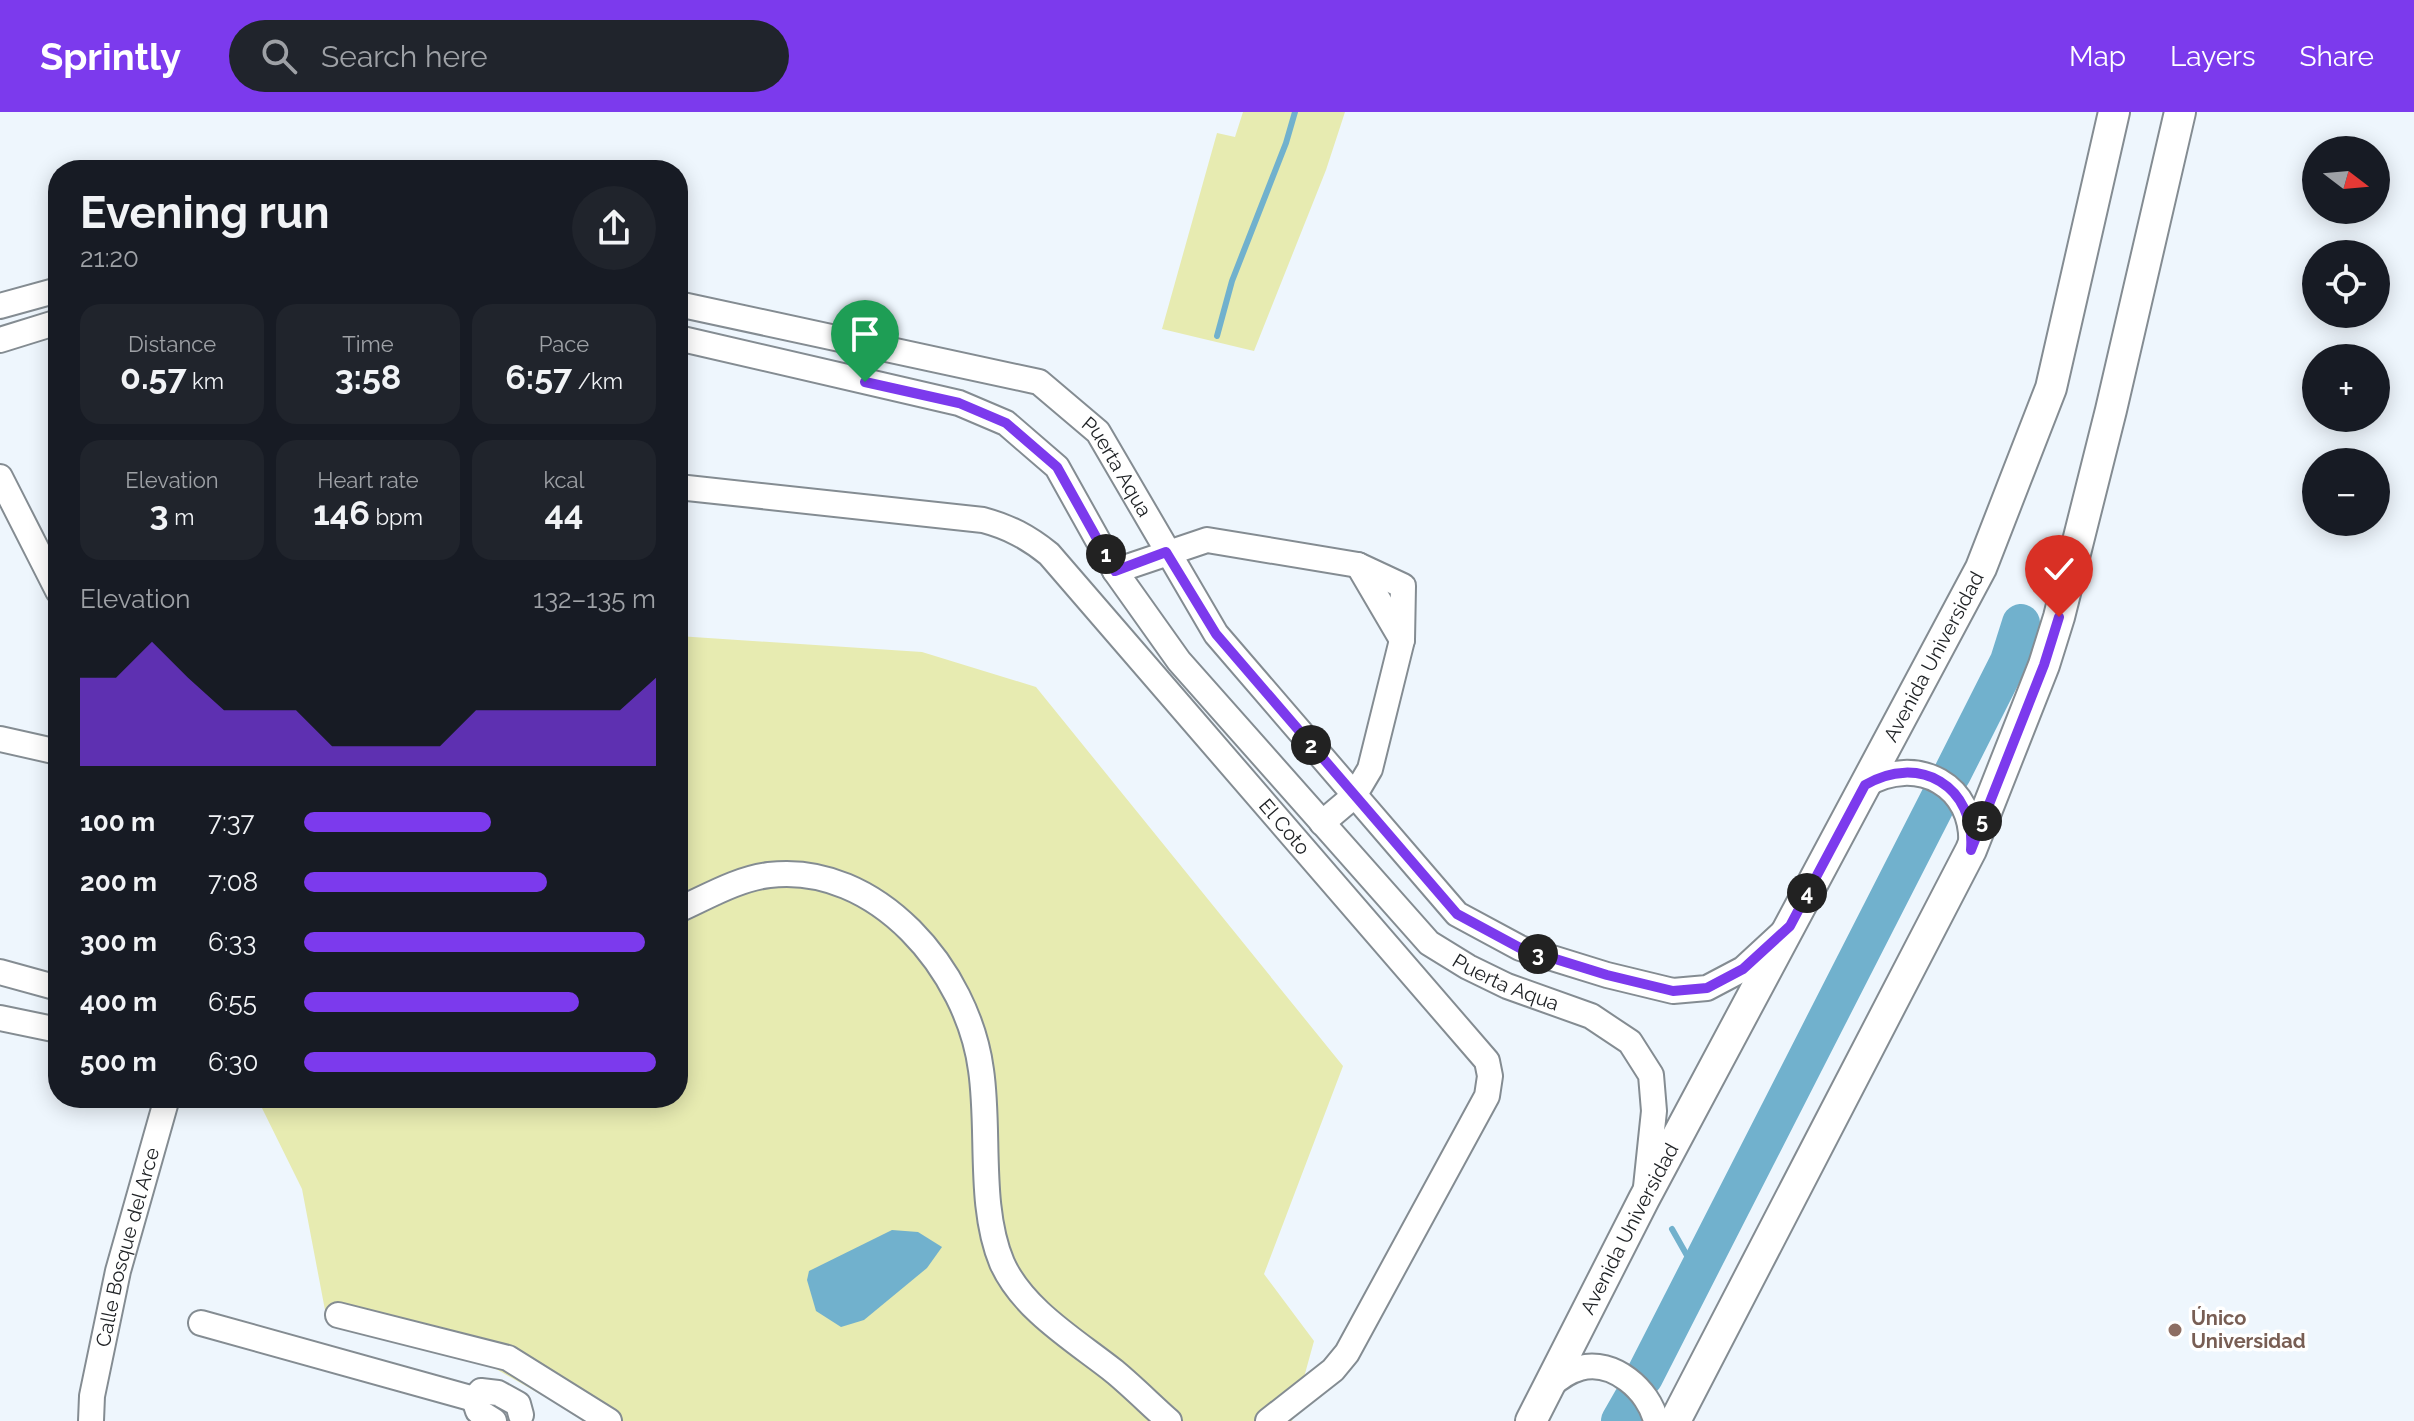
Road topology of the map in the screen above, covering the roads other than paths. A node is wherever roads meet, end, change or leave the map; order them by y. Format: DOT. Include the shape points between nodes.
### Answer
graph roads {
  1 [pos="2114,112"];
  2 [pos="2180,112"];
  3 [pos="48,293"];
  4 [pos="0,306"];
  5 [pos="688,306"];
  6 [pos="48,325"];
  7 [pos="0,340"];
  8 [pos="688,340"];
  9 [pos="0,477"];
  10 [pos="688,488"];
  11 [pos="1166,552"];
  12 [pos="48,571"];
  13 [pos="1115,571"];
  14 [pos="0,739"];
  15 [pos="48,750"];
  16 [pos="1865,785"];
  17 [pos="1354,796"];
  18 [pos="1322,823"];
  19 [pos="1971,850"];
  20 [pos="688,906"];
  21 [pos="1790,926"];
  22 [pos="0,972"];
  23 [pos="48,985"];
  24 [pos="0,1018"];
  25 [pos="48,1028"];
  26 [pos="164,1108"];
  27 [pos="1644,1199"];
  28 [pos="338,1315"];
  29 [pos="201,1323"];
  30 [pos="1547,1388"];
  31 [pos="92,1396"];
  32 [pos="474,1399"];
  33 [pos="522,1419"];
  34 [pos="78,1421"];
  35 [pos="91,1421"];
  36 [pos="494,1421"];
  37 [pos="609,1421"];
  38 [pos="1169,1421"];
  39 [pos="1268,1421"];
  40 [pos="1531,1421"];
  41 [pos="1656,1421"];
  42 [pos="1675,1421"];
  1 -- 16 [label="main road, Avenida Universidad" via="2051,388 1981,568"];
  2 -- 19 [label="main road" via="2059,617"];
  3 -- 4 [label="street"];
  5 -- 11 [label="street, Puerta Aqua" via="1039,382 1098,432"];
  6 -- 7 [label="street"];
  8 -- 13 [label="street, Puerta Aqua" via="959,403 1006,423 1057,467"];
  9 -- 12 [label="street"];
  10 -- 39 [label="street, El Coto" via="983,520 1030,538 1487,1061 1487,1096 1343,1361"];
  11 -- 13 [label="street"];
  11 -- 17 [label="street, Puerta Aqua" via="1216,634"];
  11 -- 17 [label="street" via="1207,540 1358,565 1403,586 1402,640 1370,769"];
  13 -- 18 [label="street, Puerta Aqua" via="1179,661"];
  14 -- 15 [label="street"];
  16 -- 19 [label="street" via="1900,772 1937,779 1965,809"];
  16 -- 21 [label="main road, Avenida Universidad"];
  17 -- 18 [label="street"];
  17 -- 21 [label="street, Puerta Aqua" via="1457,914 1520,948 1607,975 1673,991 1707,988 1743,969"];
  18 -- 27 [label="street, Puerta Aqua" via="1429,943 1507,986 1591,1016 1630,1042 1651,1075 1654,1111"];
  19 -- 42 [label="main road"];
  20 -- 38 [label="street" via="752,878 813,877 873,899 925,946 970,1022 981,1069 991,1217 1002,1263 1024,1299"];
  21 -- 27 [label="main road, Avenida Universidad"];
  22 -- 23 [label="street"];
  24 -- 25 [label="street"];
  26 -- 31 [label="street, Calle Bosque del Arce" via="118,1271"];
  27 -- 30 [label="main road, Avenida Universidad"];
  28 -- 37 [label="street" via="508,1358"];
  29 -- 32 [label="street"];
  30 -- 40 [label="main road, Avenida Universidad"];
  30 -- 41 [label="street" via="1579,1368 1614,1372 1646,1397"];
  31 -- 34 [label="street, Calle Bosque del Arce"];
  31 -- 35 [label="street, Calle Bosque del Arce"];
  32 -- 33 [label="street" via="481,1391 498,1393 518,1404"];
  32 -- 36 [label="street" via="478,1411"];
}
